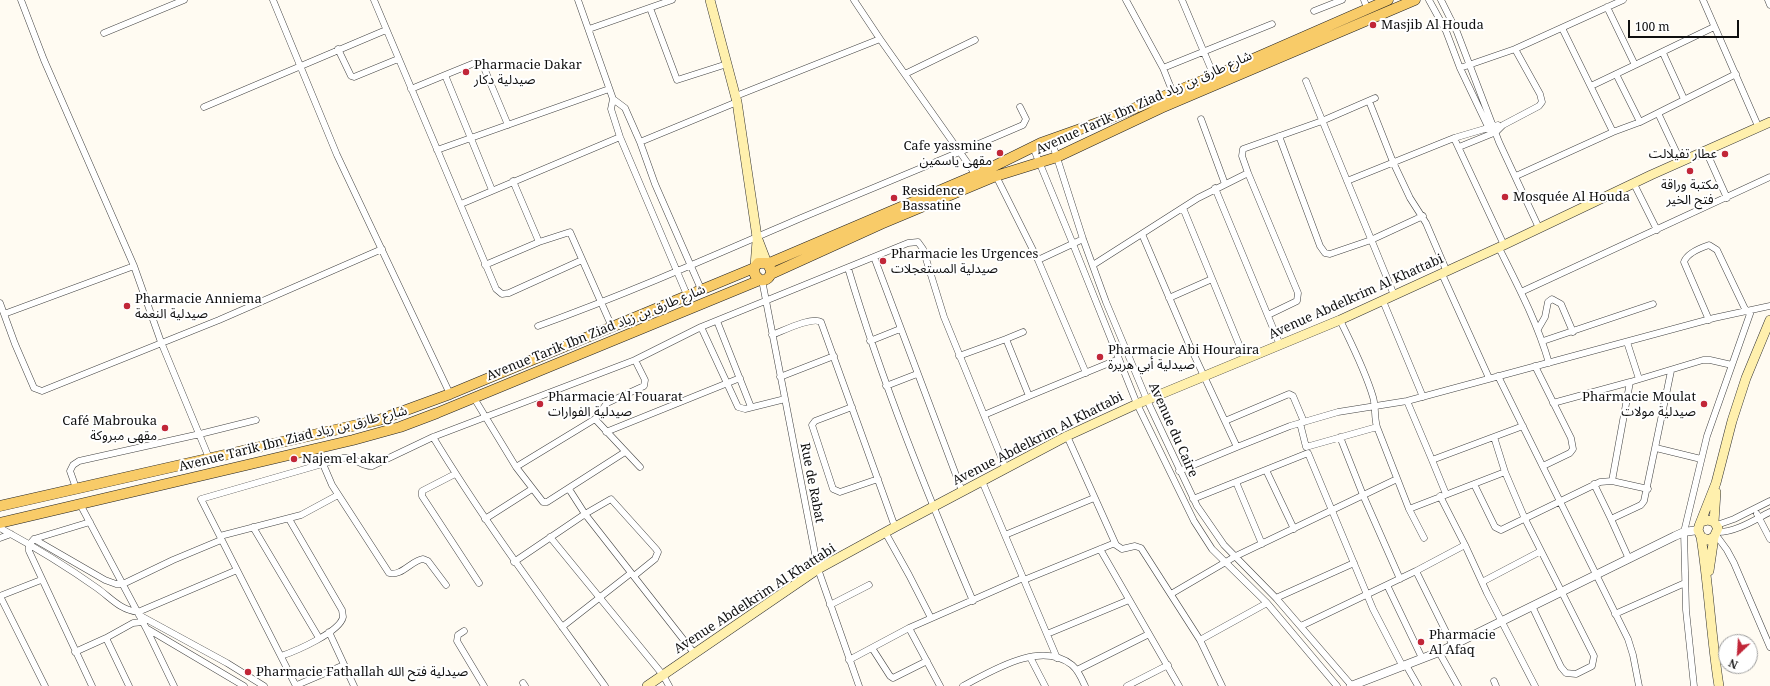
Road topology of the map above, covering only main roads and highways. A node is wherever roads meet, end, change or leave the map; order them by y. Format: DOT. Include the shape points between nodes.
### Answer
graph roads {
  1 [pos="710,0"];
  2 [pos="1388,0"];
  3 [pos="1415,0"];
  4 [pos="1365,4"];
  5 [pos="1770,122"];
  6 [pos="757,238"];
  7 [pos="767,263"];
  8 [pos="754,267"];
  9 [pos="771,274"];
  10 [pos="761,280"];
  11 [pos="1770,320"];
  12 [pos="1716,483"];
  13 [pos="76,488"];
  14 [pos="80,504"];
  15 [pos="0,506"];
  16 [pos="0,523"];
  17 [pos="1700,530"];
  18 [pos="1716,530"];
  19 [pos="1708,580"];
  20 [pos="647,686"];
  21 [pos="1719,686"];
  1 -- 6 [label="main road" via="736,99"];
  2 -- 4 [label="main road, Avenue Tarik Ibn Ziad شارع طارق بن زياد"];
  3 -- 9 [label="main road, Avenue Tarik Ibn Ziad شارع طارق بن زياد" via="1161,108 1057,157 996,176"];
  4 -- 7 [label="main road, Avenue Tarik Ibn Ziad شارع طارق بن زياد" via="1214,76 1051,139 976,175"];
  5 -- 20 [label="main road, Avenue Abdelkrim Al Khattabi" via="1340,320 1066,436 818,569"];
  6 -- 7 [label="main road"];
  6 -- 8 [label="main road"];
  7 -- 8 [label="main road" via="762,262"];
  7 -- 9 [label="main road"];
  8 -- 10 [label="main road" via="754,275"];
  8 -- 13 [label="main road, Avenue Tarik Ibn Ziad شارع طارق بن زياد" via="450,394 379,420"];
  9 -- 10 [label="main road" via="769,278"];
  10 -- 14 [label="main road, Avenue Tarik Ibn Ziad شارع طارق بن زياد" via="422,419 373,435"];
  11 -- 12 [label="main road" via="1739,399"];
  12 -- 17 [label="main road"];
  12 -- 18 [label="main road"];
  13 -- 14 [label="main road" via="89,495"];
  13 -- 14 [label="main road" via="67,499"];
  13 -- 15 [label="main road, Avenue Tarik Ibn Ziad شارع طارق بن زياد"];
  14 -- 16 [label="main road, Avenue Tarik Ibn Ziad شارع طارق بن زياد"];
  17 -- 18 [label="main road" via="1708,520"];
  17 -- 18 [label="main road" via="1708,540"];
  17 -- 19 [label="main road"];
  18 -- 19 [label="main road"];
  19 -- 21 [label="main road" via="1712,641"];
}
